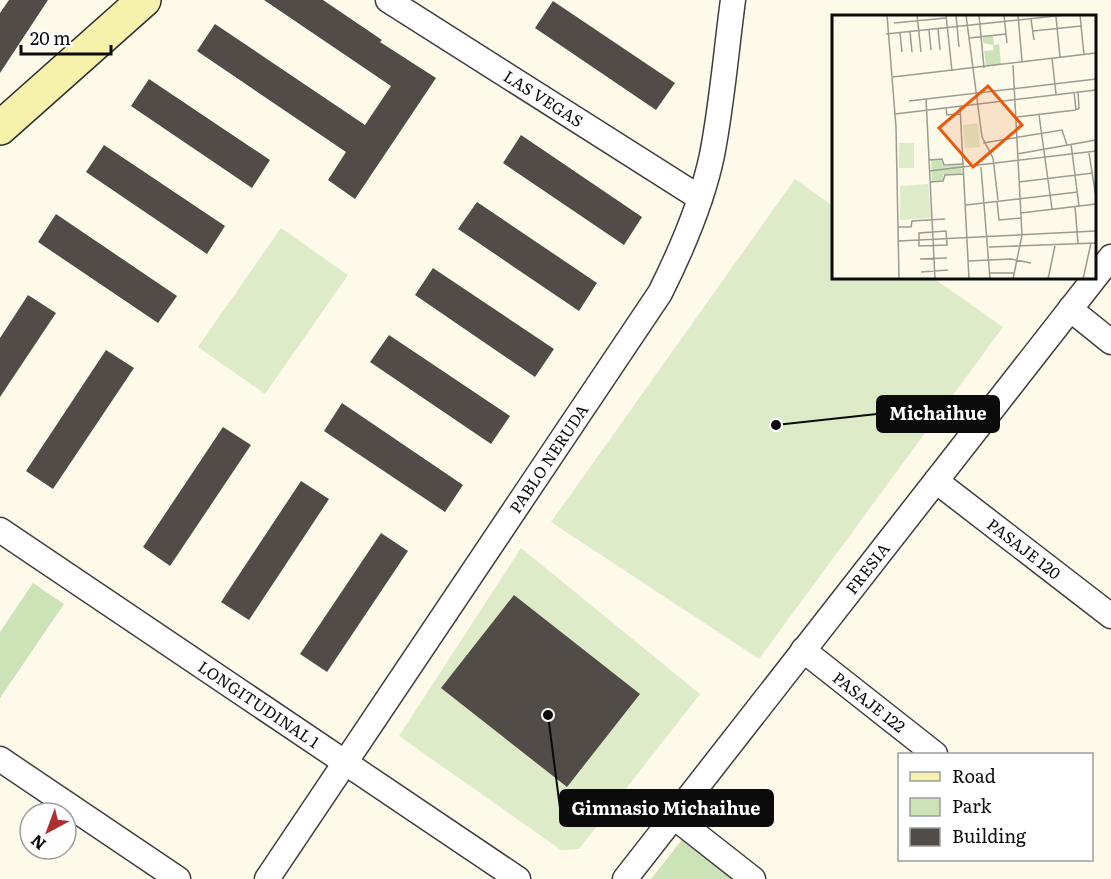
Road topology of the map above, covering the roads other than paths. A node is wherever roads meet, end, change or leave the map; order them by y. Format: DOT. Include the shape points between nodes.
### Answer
graph roads {
  1 [pos="144,0"];
  2 [pos="388,0"];
  3 [pos="733,0"];
  4 [pos="0,128"];
  5 [pos="700,198"];
  6 [pos="1111,257"];
  7 [pos="1096,276"];
  8 [pos="1094,279"];
  9 [pos="1070,309"];
  10 [pos="1111,342"];
  11 [pos="936,481"];
  12 [pos="0,530"];
  13 [pos="1111,616"];
  14 [pos="803,650"];
  15 [pos="934,753"];
  16 [pos="0,759"];
  17 [pos="345,763"];
  18 [pos="674,817"];
  19 [pos="178,879"];
  20 [pos="267,879"];
  21 [pos="518,879"];
  22 [pos="625,879"];
  23 [pos="753,879"];
  1 -- 4 [label="street"];
  2 -- 5 [label="street, LAS VEGAS"];
  3 -- 5 [label="street, PABLO NERUDA" via="712,157"];
  5 -- 17 [label="street, PABLO NERUDA" via="660,293"];
  6 -- 7 [label="street, FRESIA"];
  8 -- 9 [label="street, FRESIA"];
  9 -- 10 [label="street"];
  9 -- 11 [label="street, FRESIA"];
  11 -- 13 [label="street, PASAJE 120"];
  11 -- 14 [label="street, FRESIA"];
  12 -- 17 [label="street, LONGITUDINAL 1"];
  14 -- 15 [label="street, PASAJE 122"];
  14 -- 18 [label="street, FRESIA"];
  16 -- 19 [label="street"];
  17 -- 20 [label="street, PABLO NERUDA"];
  17 -- 21 [label="street, LONGITUDINAL 1"];
  18 -- 22 [label="street, FRESIA"];
  18 -- 23 [label="street"];
}
